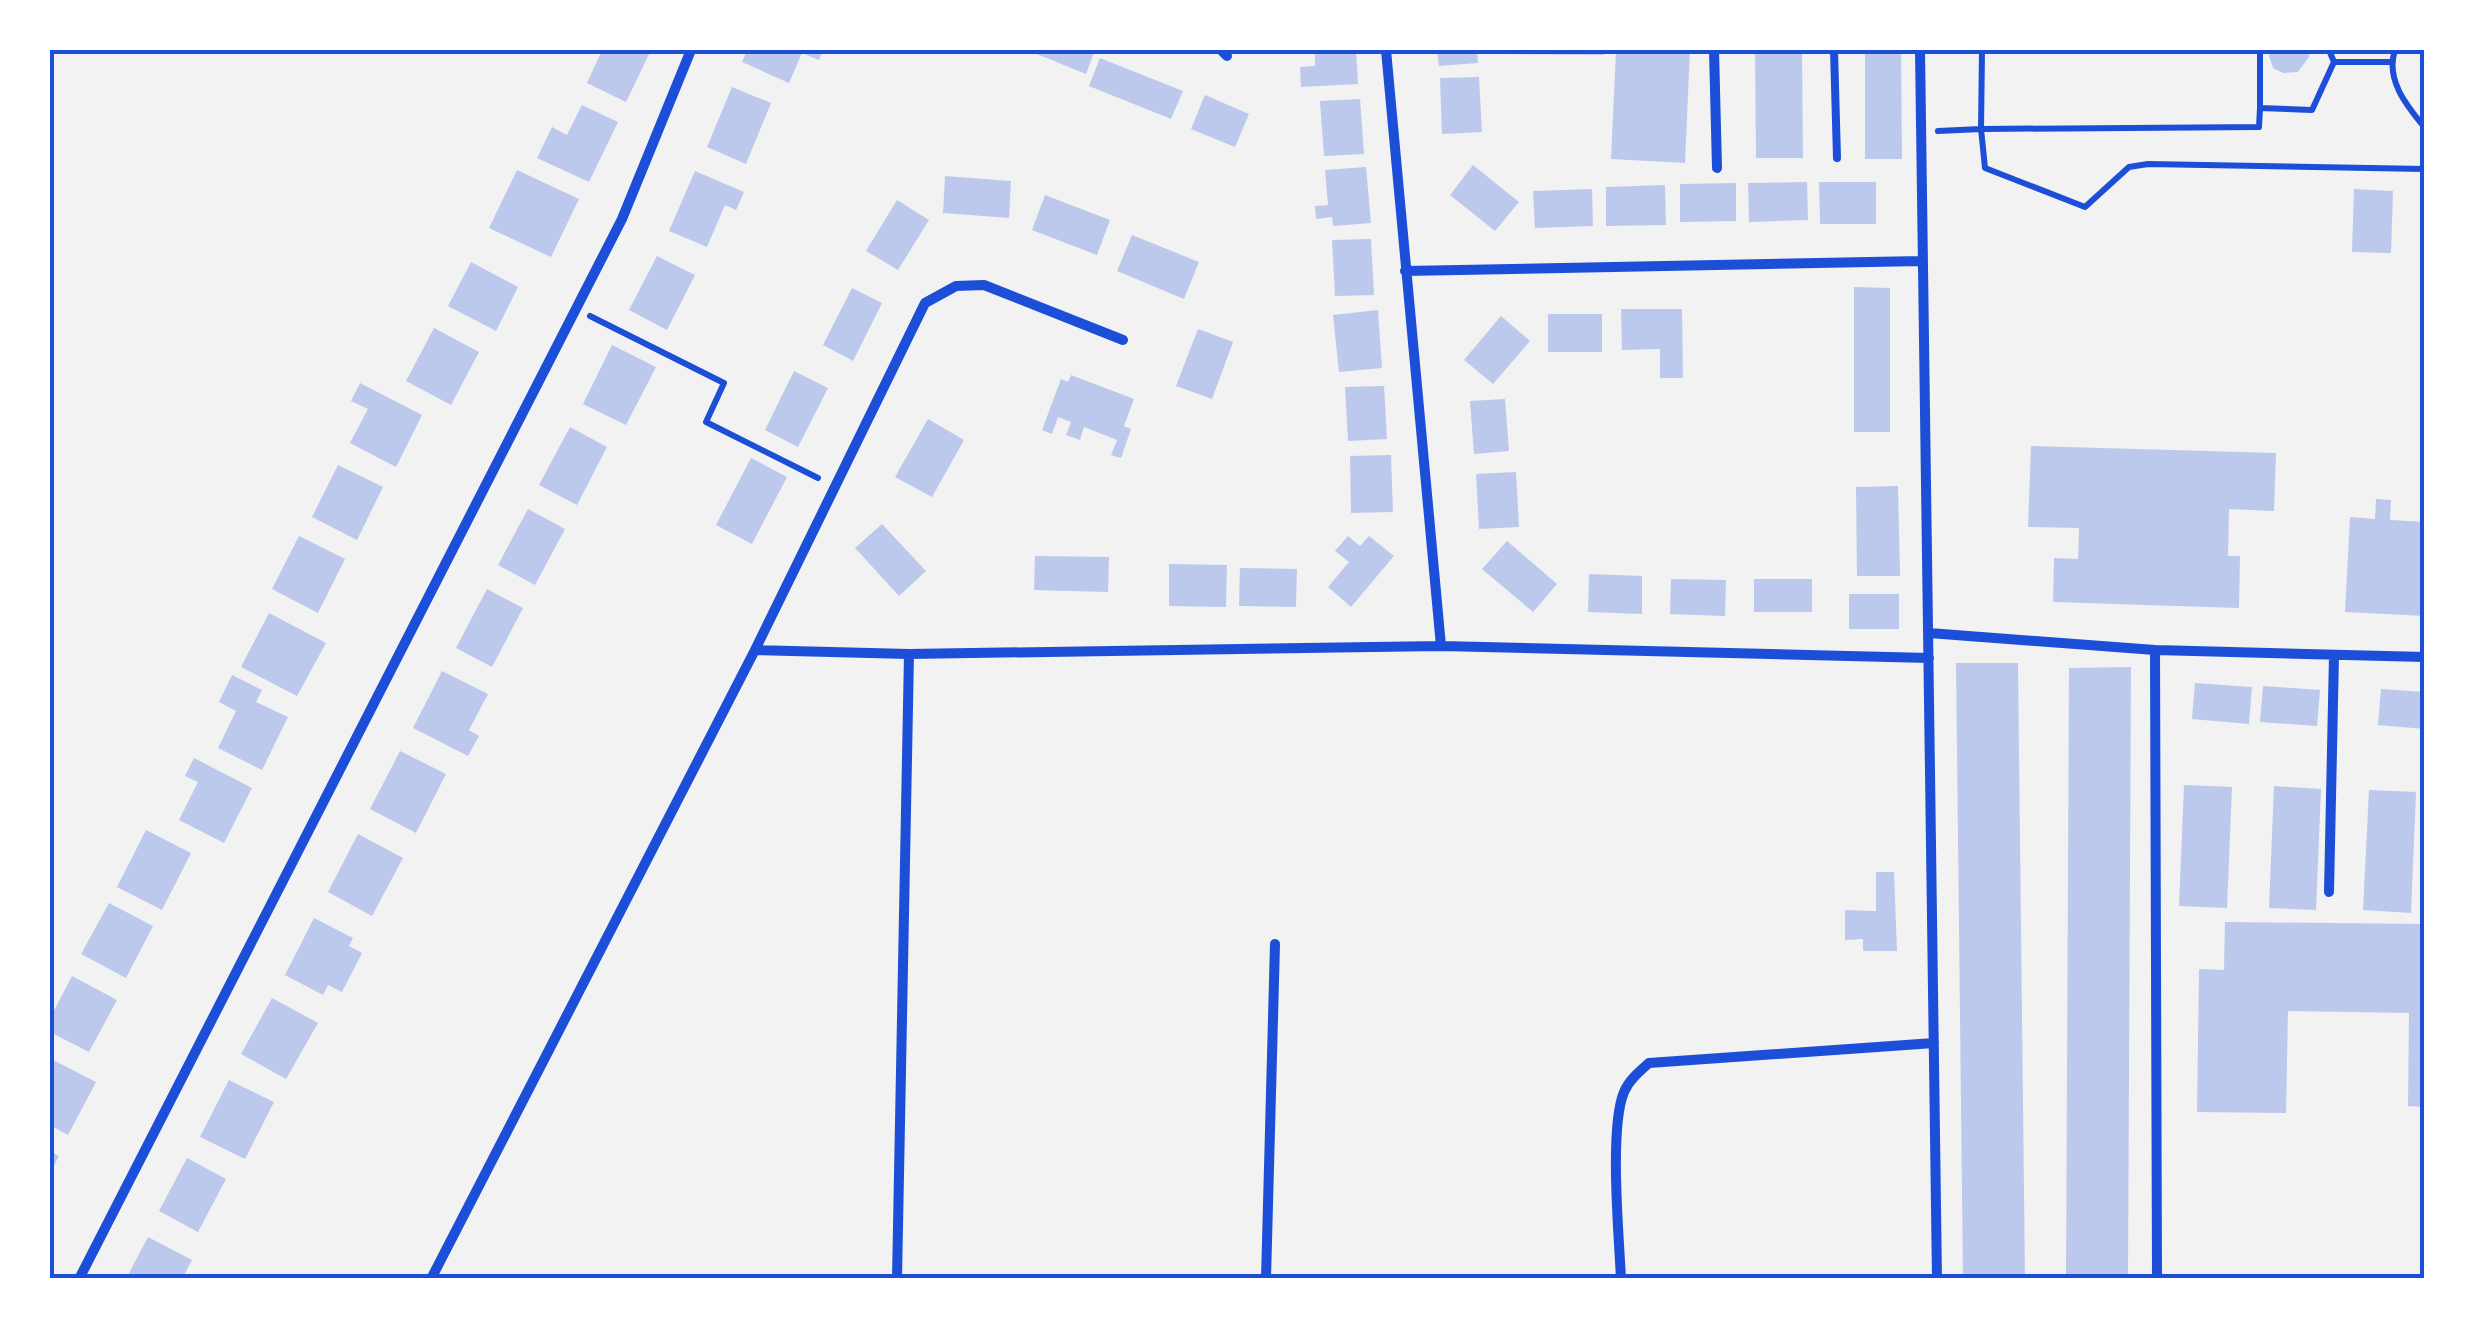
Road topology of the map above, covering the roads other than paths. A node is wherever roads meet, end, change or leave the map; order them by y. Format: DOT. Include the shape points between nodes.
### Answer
graph roads {
  1 [pos="691,50"];
  2 [pos="1386,50"];
  3 [pos="1714,50"];
  4 [pos="1834,50"];
  5 [pos="1920,50"];
  6 [pos="1837,158"];
  7 [pos="1717,168"];
  8 [pos="1922,262"];
  9 [pos="1404,271"];
  10 [pos="1123,340"];
  11 [pos="1928,633"];
  12 [pos="1441,646"];
  13 [pos="755,650"];
  14 [pos="2155,650"];
  15 [pos="909,654"];
  16 [pos="2334,655"];
  17 [pos="2425,657"];
  18 [pos="1929,658"];
  19 [pos="2329,892"];
  20 [pos="1274,944"];
  21 [pos="1934,1043"];
  22 [pos="79,1279"];
  23 [pos="431,1279"];
  24 [pos="897,1279"];
  25 [pos="1266,1279"];
  26 [pos="1620,1279"];
  27 [pos="1937,1279"];
  28 [pos="2157,1279"];
  1 -- 22 [label="street" via="622,219"];
  2 -- 9 [label="street"];
  3 -- 7 [label="street"];
  4 -- 6 [label="lane"];
  5 -- 8 [label="street"];
  8 -- 9 [label="street"];
  8 -- 11 [label="street"];
  9 -- 12 [label="street"];
  10 -- 13 [label="street" via="984,285 956,286 925,303"];
  11 -- 14 [label="street"];
  11 -- 18 [label="street"];
  12 -- 15 [label="street"];
  12 -- 18 [label="street"];
  13 -- 15 [label="street"];
  13 -- 23 [label="street"];
  14 -- 16 [label="street"];
  14 -- 28 [label="street"];
  15 -- 24 [label="street"];
  16 -- 17 [label="street"];
  16 -- 19 [label="street"];
  18 -- 21 [label="street"];
  20 -- 25 [label="street"];
  21 -- 26 [label="street" via="1650,1063 1624,1090 1620,1108"];
  21 -- 27 [label="street"];
}
